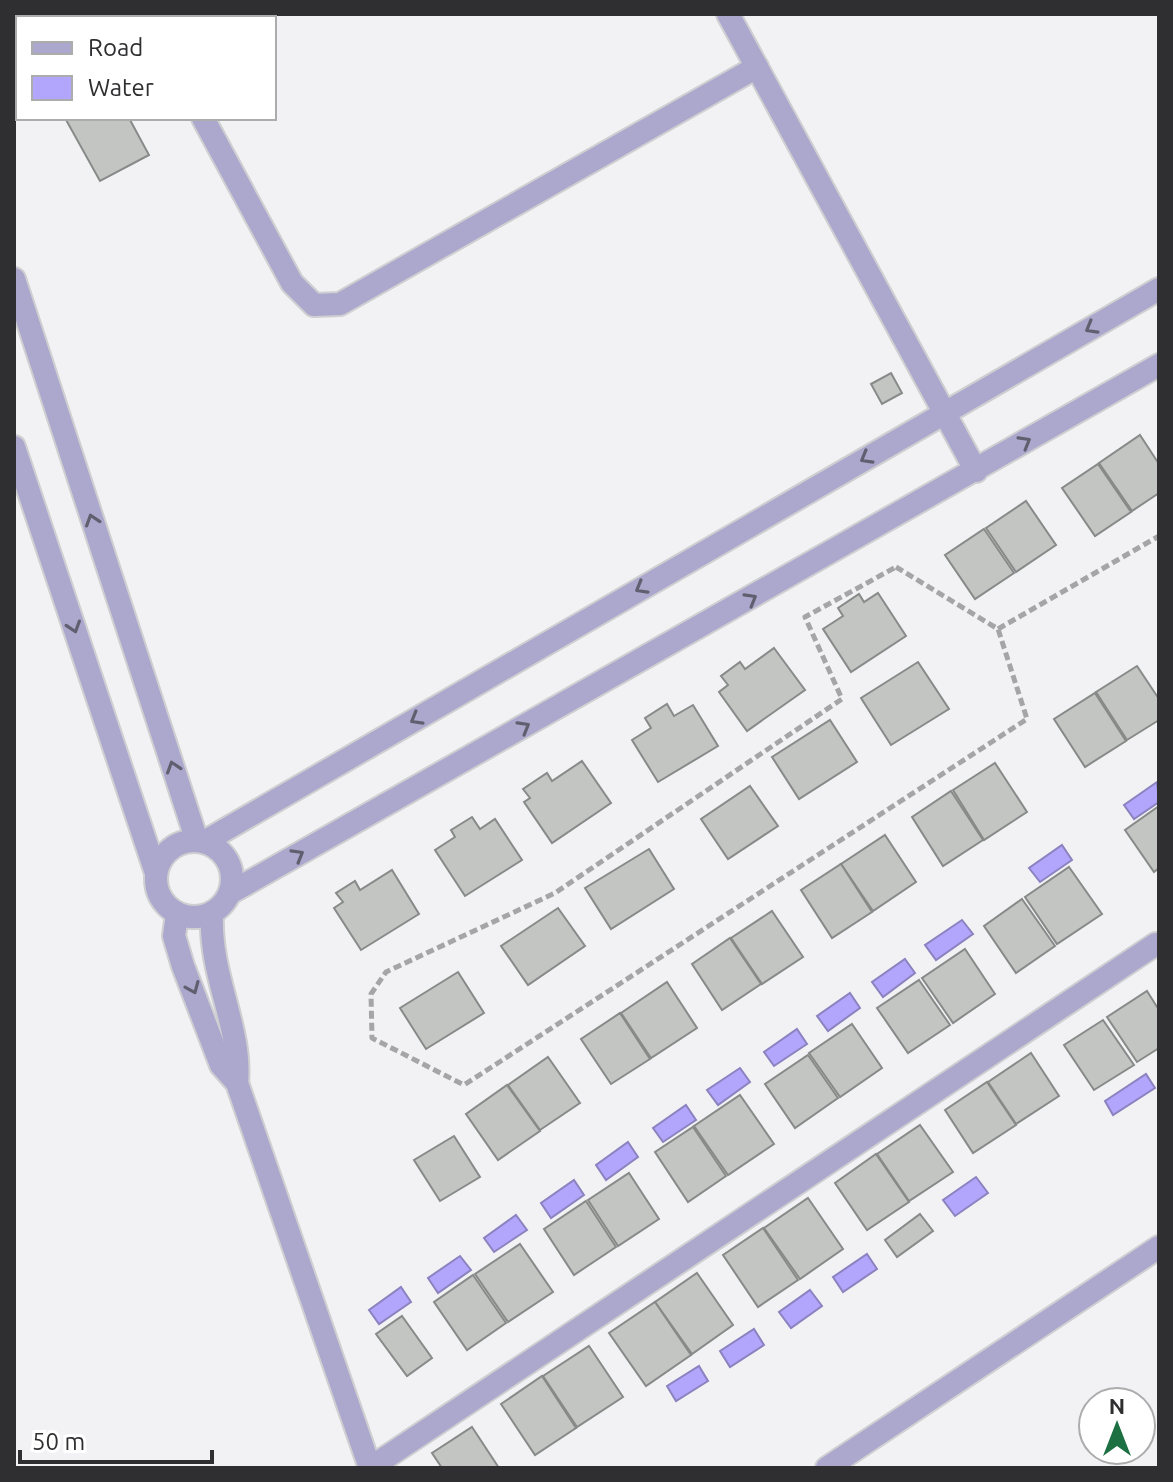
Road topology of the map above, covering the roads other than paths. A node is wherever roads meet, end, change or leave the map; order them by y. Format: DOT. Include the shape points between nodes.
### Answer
graph roads {
  1 [pos="728,14"];
  2 [pos="757,67"];
  3 [pos="204,120"];
  4 [pos="14,279"];
  5 [pos="1159,289"];
  6 [pos="1159,365"];
  7 [pos="942,414"];
  8 [pos="14,447"];
  9 [pos="976,471"];
  10 [pos="200,842"];
  11 [pos="156,873"];
  12 [pos="230,893"];
  13 [pos="177,914"];
  14 [pos="212,914"];
  15 [pos="1158,938"];
  16 [pos="237,1083"];
  17 [pos="1159,1247"];
  18 [pos="370,1468"];
  19 [pos="827,1468"];
  1 -- 2 [label="street"];
  2 -- 3 [label="street" via="330,305 314,305 292,283"];
  2 -- 7 [label="street"];
  10 -- 4 [label="street, one-way"];
  5 -- 7 [label="street, one-way"];
  9 -- 6 [label="street, one-way"];
  7 -- 9 [label="street"];
  7 -- 10 [label="street, one-way"];
  8 -- 11 [label="street, one-way"];
  12 -- 9 [label="street, one-way"];
  10 -- 11 [label="street" via="177,844"];
  10 -- 12 [label="street" via="225,856 231,867"];
  11 -- 13 [label="street" via="158,892"];
  12 -- 14 [label="street"];
  13 -- 14 [label="street"];
  13 -- 16 [label="street, one-way" via="174,936 183,966 221,1065"];
  14 -- 16 [label="street" via="214,962 239,1057"];
  15 -- 18 [label="street"];
  16 -- 18 [label="street"];
  17 -- 19 [label="street"];
}
